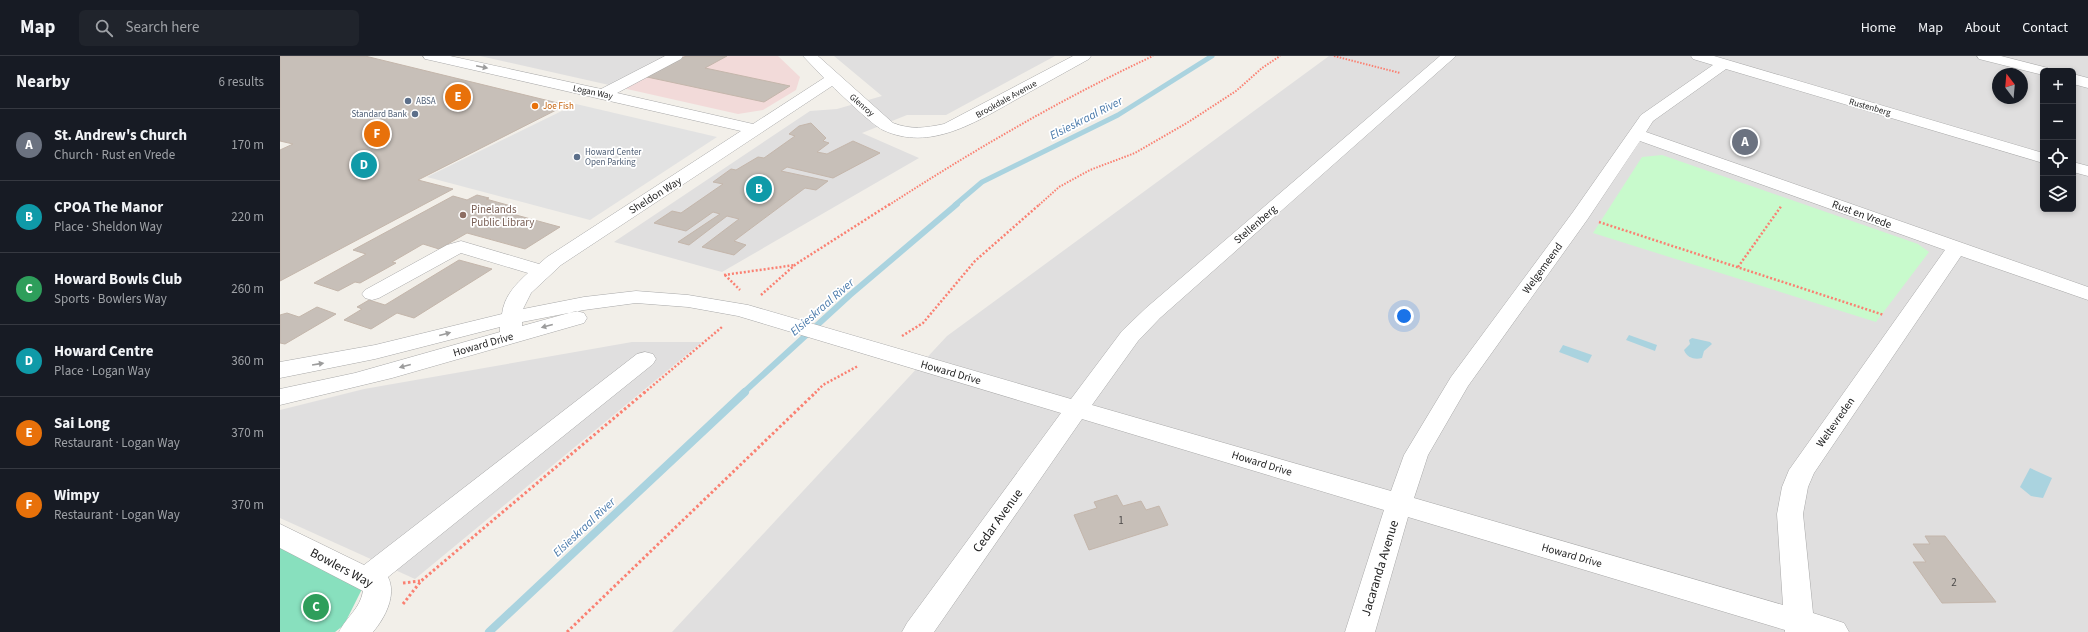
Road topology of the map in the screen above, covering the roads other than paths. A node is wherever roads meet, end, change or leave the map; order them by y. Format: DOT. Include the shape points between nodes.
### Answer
graph roads {
  1 [pos="430,56"];
  2 [pos="676,56"];
  3 [pos="810,56"];
  4 [pos="1084,56"];
  5 [pos="1449,56"];
  6 [pos="1698,56"];
  7 [pos="1984,56"];
  8 [pos="1724,64"];
  9 [pos="2040,70"];
  10 [pos="833,79"];
  11 [pos="2076,80"];
  12 [pos="2088,83"];
  13 [pos="603,94"];
  14 [pos="854,98"];
  15 [pos="800,101"];
  16 [pos="756,130"];
  17 [pos="925,133"];
  18 [pos="1636,134"];
  19 [pos="2040,157"];
  20 [pos="2076,168"];
  21 [pos="2088,171"];
  22 [pos="1956,248"];
  23 [pos="542,271"];
  24 [pos="372,294"];
  25 [pos="2088,294"];
  26 [pos="511,326"];
  27 [pos="645,358"];
  28 [pos="280,370"];
  29 [pos="280,397"];
  30 [pos="1077,408"];
  31 [pos="1399,504"];
  32 [pos="280,534"];
  33 [pos="366,579"];
  34 [pos="1799,627"];
  35 [pos="354,632"];
  36 [pos="917,632"];
  37 [pos="1360,632"];
  38 [pos="1834,632"];
  1 -- 13 [label="street, Logan Way, one-way"];
  2 -- 13 [label="street"];
  3 -- 10 [label="street, Glenroy"];
  4 -- 17 [label="street, Brookdale Avenue" via="971,118 948,128"];
  5 -- 30 [label="street, Stellenberg" via="1153,313 1130,336"];
  6 -- 8 [label="street, Rustenberg"];
  7 -- 9 [label="street"];
  8 -- 18 [label="street, Welgemeend" via="1648,118"];
  8 -- 19 [label="street, Rustenberg"];
  10 -- 14 [label="street, Glenroy"];
  10 -- 15 [label="street, Sheldon Way"];
  11 -- 12 [label="street"];
  13 -- 16 [label="street, Logan Way"];
  14 -- 15 [label="street"];
  14 -- 17 [label="street, Glenroy" via="887,126 905,133"];
  15 -- 16 [label="street, Sheldon Way"];
  16 -- 23 [label="street, Sheldon Way" via="588,237"];
  18 -- 22 [label="street, Rust en Vrede"];
  18 -- 31 [label="street, Welgemeend" via="1580,216 1459,382 1416,456"];
  20 -- 21 [label="street"];
  22 -- 25 [label="street, Rust en Vrede"];
  22 -- 34 [label="street, Weltevreden" via="1802,470 1795,487 1790,514"];
  23 -- 24 [label="street" via="461,247"];
  23 -- 26 [label="street, Sheldon Way" via="522,290 513,306"];
  28 -- 26 [label="street, Howard Drive, one-way"];
  26 -- 29 [label="street, Howard Drive, one-way" via="391,370"];
  26 -- 30 [label="street, Howard Drive" via="573,305 637,297 663,297 741,310 760,309 869,348"];
  27 -- 33 [label="street"];
  30 -- 31 [label="street, Howard Drive"];
  30 -- 36 [label="street, Cedar Avenue"];
  31 -- 34 [label="street, Howard Drive"];
  31 -- 37 [label="street, Jacaranda Avenue"];
  32 -- 33 [label="street, Bowlers Way"];
  33 -- 35 [label="street, Bowlers Way" via="378,585 376,602 366,621"];
  34 -- 38 [label="street, Howard Drive"];
}
